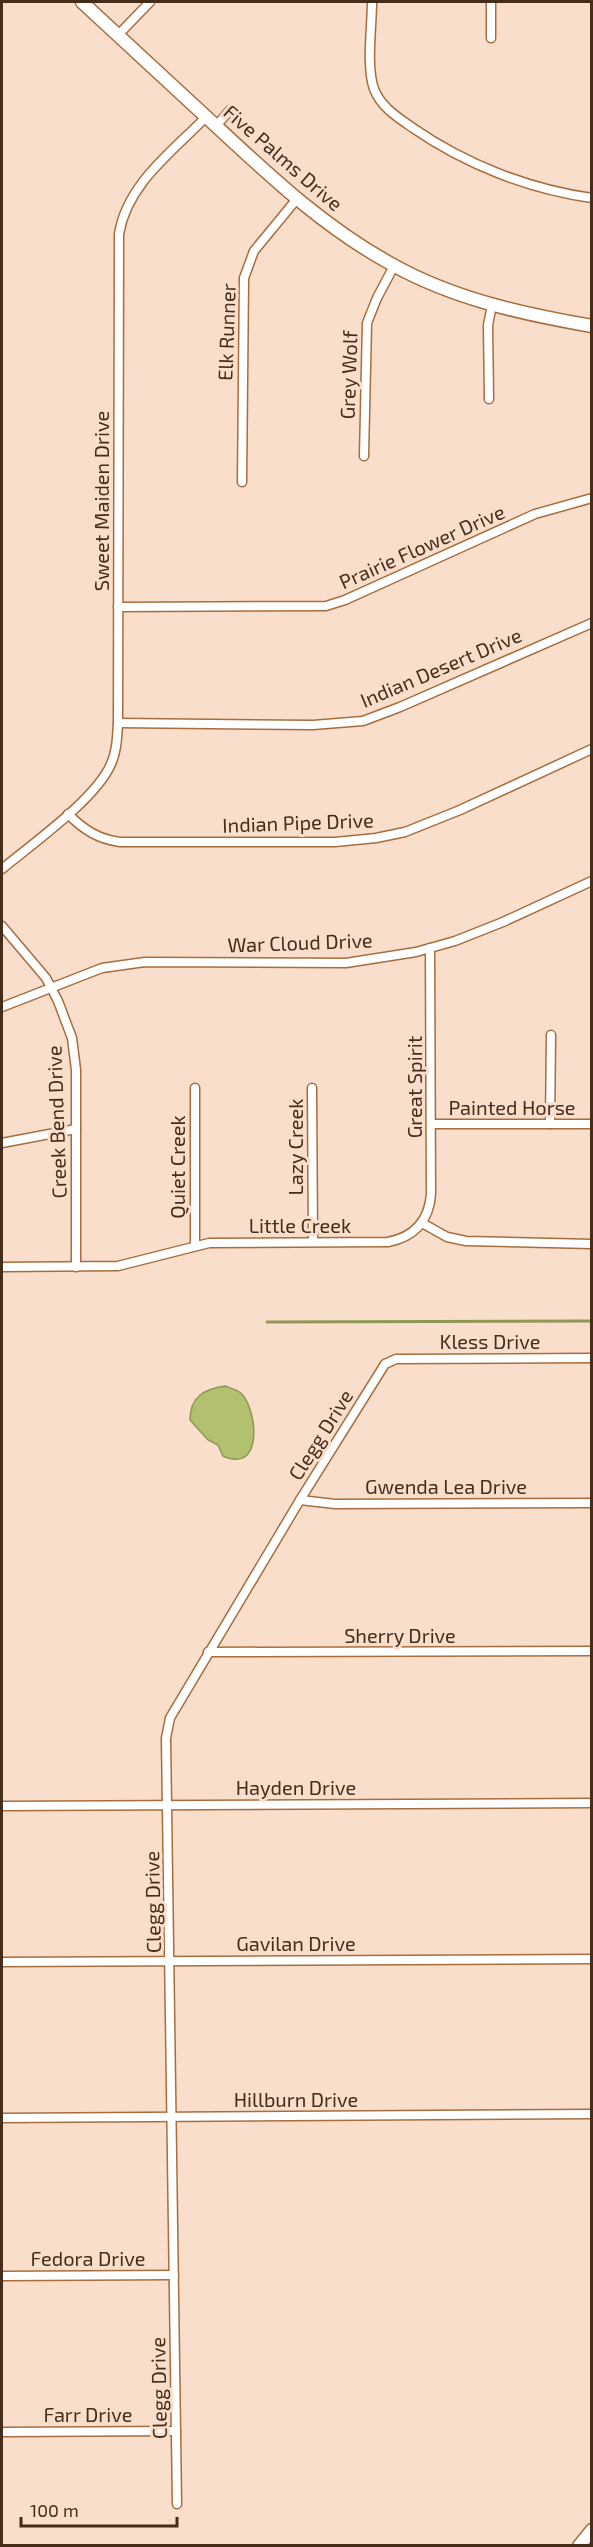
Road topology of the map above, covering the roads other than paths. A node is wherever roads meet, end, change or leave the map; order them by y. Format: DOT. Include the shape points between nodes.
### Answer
graph roads {
  1 [pos="82,2"];
  2 [pos="150,2"];
  3 [pos="372,2"];
  4 [pos="491,2"];
  5 [pos="118,35"];
  6 [pos="491,38"];
  7 [pos="230,110"];
  8 [pos="211,121"];
  9 [pos="591,198"];
  10 [pos="296,200"];
  11 [pos="394,266"];
  12 [pos="492,304"];
  13 [pos="591,326"];
  14 [pos="489,399"];
  15 [pos="364,456"];
  16 [pos="242,482"];
  17 [pos="591,498"];
  18 [pos="118,607"];
  19 [pos="591,623"];
  20 [pos="118,723"];
  21 [pos="591,748"];
  22 [pos="68,814"];
  23 [pos="2,869"];
  24 [pos="591,881"];
  25 [pos="2,926"];
  26 [pos="430,948"];
  27 [pos="52,988"];
  28 [pos="2,1007"];
  29 [pos="551,1035"];
  30 [pos="195,1088"];
  31 [pos="312,1088"];
  32 [pos="432,1124"];
  33 [pos="550,1124"];
  34 [pos="591,1124"];
  35 [pos="76,1129"];
  36 [pos="2,1143"];
  37 [pos="422,1223"];
  38 [pos="313,1242"];
  39 [pos="591,1244"];
  40 [pos="195,1246"];
  41 [pos="2,1267"];
  42 [pos="76,1267"];
  43 [pos="591,1358"];
  44 [pos="388,1362"];
  45 [pos="300,1500"];
  46 [pos="591,1503"];
  47 [pos="591,1651"];
  48 [pos="208,1652"];
  49 [pos="591,1803"];
  50 [pos="169,1805"];
  51 [pos="2,1806"];
  52 [pos="591,1959"];
  53 [pos="171,1961"];
  54 [pos="2,1962"];
  55 [pos="591,2114"];
  56 [pos="172,2117"];
  57 [pos="2,2118"];
  58 [pos="174,2275"];
  59 [pos="2,2276"];
  60 [pos="176,2431"];
  61 [pos="2,2432"];
  62 [pos="177,2504"];
  63 [pos="591,2530"];
  64 [pos="579,2546"];
  1 -- 5 [label="street, Five Palms Drive"];
  2 -- 5 [label="street"];
  3 -- 9 [label="street" via="372,80 376,94 393,114 469,161 534,186"];
  4 -- 6 [label="street"];
  5 -- 8 [label="street, Five Palms Drive"];
  7 -- 8 [label="street, Sweet Maiden Drive"];
  8 -- 10 [label="street, Five Palms Drive"];
  8 -- 18 [label="street, Sweet Maiden Drive" via="138,188 121,224"];
  10 -- 11 [label="street, Five Palms Drive"];
  10 -- 16 [label="street, Elk Runner" via="254,251 244,279"];
  11 -- 12 [label="street, Five Palms Drive"];
  11 -- 15 [label="street, Grey Wolf" via="367,323"];
  12 -- 13 [label="street, Five Palms Drive"];
  12 -- 14 [label="street" via="488,325"];
  17 -- 18 [label="street, Prairie Flower Drive" via="535,514 326,606"];
  18 -- 20 [label="street, Sweet Maiden Drive"];
  19 -- 20 [label="street, Indian Desert Drive" via="363,721 313,725"];
  20 -- 22 [label="street, Sweet Maiden Drive" via="115,754 105,775"];
  21 -- 22 [label="street, Indian Pipe Drive" via="405,832 354,841 120,842 89,833"];
  22 -- 23 [label="street, Sweet Maiden Drive"];
  24 -- 26 [label="street, War Cloud Drive" via="503,922"];
  25 -- 27 [label="street, Creek Bend Drive"];
  26 -- 27 [label="street, War Cloud Drive" via="346,963 145,962 102,968"];
  26 -- 32 [label="street, Great Spirit"];
  27 -- 28 [label="street, War Cloud Drive"];
  27 -- 35 [label="street, Creek Bend Drive" via="75,1056"];
  29 -- 33 [label="street"];
  30 -- 40 [label="street, Quiet Creek"];
  31 -- 38 [label="street, Lazy Creek"];
  32 -- 33 [label="street, Painted Horse"];
  32 -- 37 [label="street, Great Spirit" via="430,1204"];
  33 -- 34 [label="street, Painted Horse"];
  35 -- 36 [label="street"];
  35 -- 42 [label="street, Creek Bend Drive"];
  37 -- 38 [label="street, Little Creek" via="407,1236 388,1242"];
  37 -- 39 [label="street" via="447,1237 465,1241"];
  38 -- 40 [label="street, Little Creek"];
  40 -- 42 [label="street, Little Creek" via="126,1265"];
  41 -- 42 [label="street, Little Creek"];
  43 -- 44 [label="street, Kless Drive"];
  44 -- 45 [label="street, Clegg Drive"];
  45 -- 46 [label="street, Gwenda Lea Drive" via="334,1504"];
  45 -- 48 [label="street, Clegg Drive"];
  47 -- 48 [label="street, Sherry Drive"];
  48 -- 50 [label="street, Clegg Drive" via="170,1718 166,1738"];
  49 -- 50 [label="street, Hayden Drive"];
  50 -- 51 [label="street, Hayden Drive"];
  50 -- 53 [label="street, Clegg Drive"];
  52 -- 53 [label="street, Gavilan Drive"];
  53 -- 54 [label="street, Gavilan Drive"];
  53 -- 56 [label="street, Clegg Drive"];
  55 -- 56 [label="street, Hillburn Drive"];
  56 -- 57 [label="street, Hillburn Drive"];
  56 -- 58 [label="street, Clegg Drive"];
  58 -- 59 [label="street, Fedora Drive"];
  58 -- 60 [label="street, Clegg Drive"];
  60 -- 61 [label="street, Farr Drive"];
  60 -- 62 [label="street, Clegg Drive"];
  63 -- 64 [label="street"];
}
